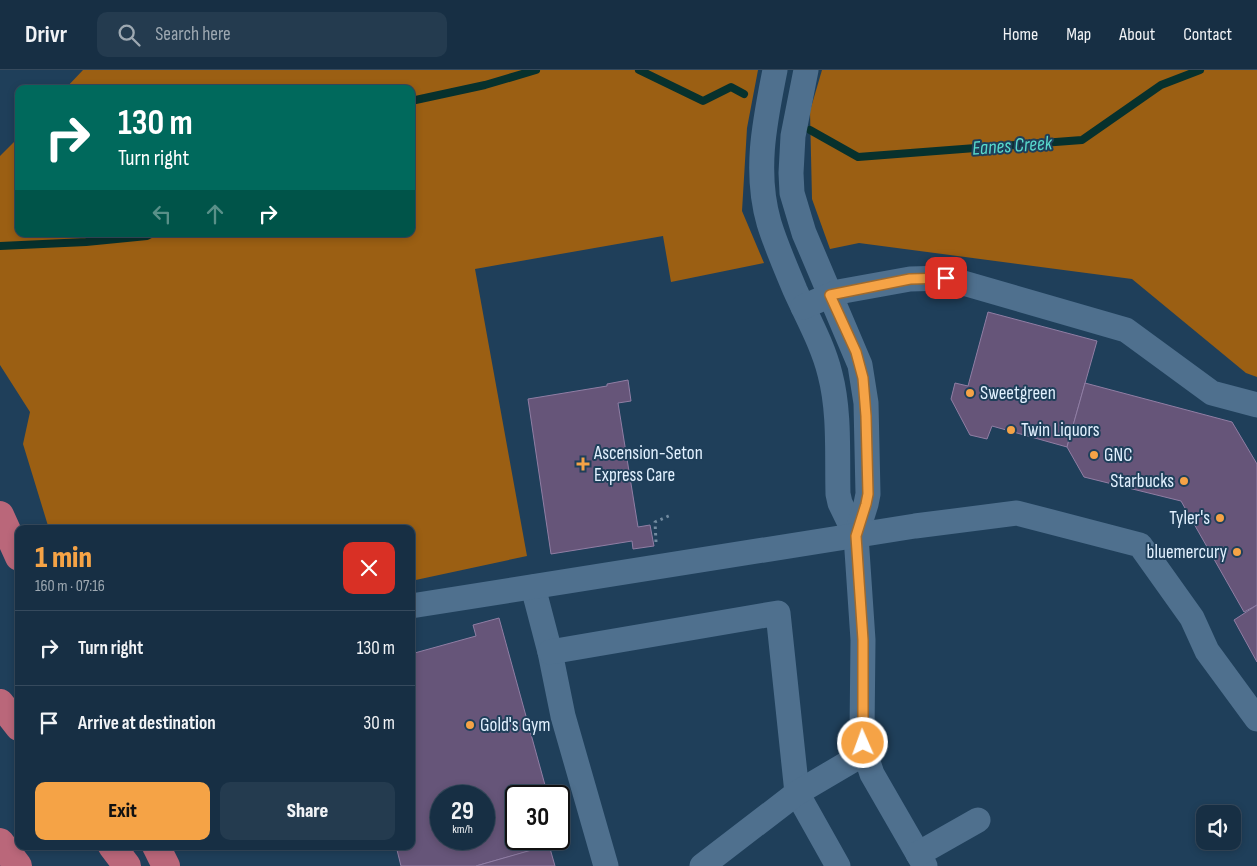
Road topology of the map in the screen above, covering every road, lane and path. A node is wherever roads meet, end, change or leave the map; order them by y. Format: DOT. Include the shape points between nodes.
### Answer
graph roads {
  1 [pos="775,70"];
  2 [pos="806,70"];
  3 [pos="830,295"];
  4 [pos="803,307"];
  5 [pos="1257,405"];
  6 [pos="0,515"];
  7 [pos="671,515"];
  8 [pos="856,536"];
  9 [pos="15,548"];
  10 [pos="657,548"];
  11 [pos="533,587"];
  12 [pos="415,605"];
  13 [pos="550,652"];
  14 [pos="0,703"];
  15 [pos="1257,719"];
  16 [pos="15,722"];
  17 [pos="865,753"];
  18 [pos="797,793"];
  19 [pos="978,820"];
  20 [pos="0,842"];
  21 [pos="115,850"];
  22 [pos="158,850"];
  23 [pos="163,850"];
  24 [pos="921,860"];
  25 [pos="18,866"];
  26 [pos="127,866"];
  27 [pos="167,866"];
  28 [pos="606,866"];
  29 [pos="702,866"];
  30 [pos="838,866"];
  1 -- 4 [label="street" via="763,134 761,178 773,235"];
  2 -- 3 [label="street" via="793,136 792,193 804,233"];
  3 -- 4 [label="street"];
  3 -- 5 [label="street" via="910,279 946,278 1126,330 1212,393"];
  3 -- 8 [label="street" via="856,352 865,391 868,494"];
  4 -- 8 [label="street" via="830,372 836,419 838,494"];
  6 -- 9 [label="highway"];
  7 -- 10 [label="path" via="655,522"];
  8 -- 11 [label="street"];
  8 -- 15 [label="street" via="1017,512 1140,545 1192,618 1207,651"];
  8 -- 17 [label="street" via="863,640 862,728"];
  11 -- 12 [label="street"];
  11 -- 13 [label="street"];
  13 -- 18 [label="street" via="778,613"];
  13 -- 28 [label="street" via="563,716"];
  14 -- 16 [label="highway"];
  17 -- 18 [label="street"];
  17 -- 24 [label="street" via="872,774"];
  18 -- 29 [label="street"];
  18 -- 30 [label="street"];
  19 -- 24 [label="street"];
  20 -- 25 [label="highway"];
  21 -- 26 [label="highway"];
  22 -- 27 [label="highway"];
  23 -- 27 [label="street"];
}
